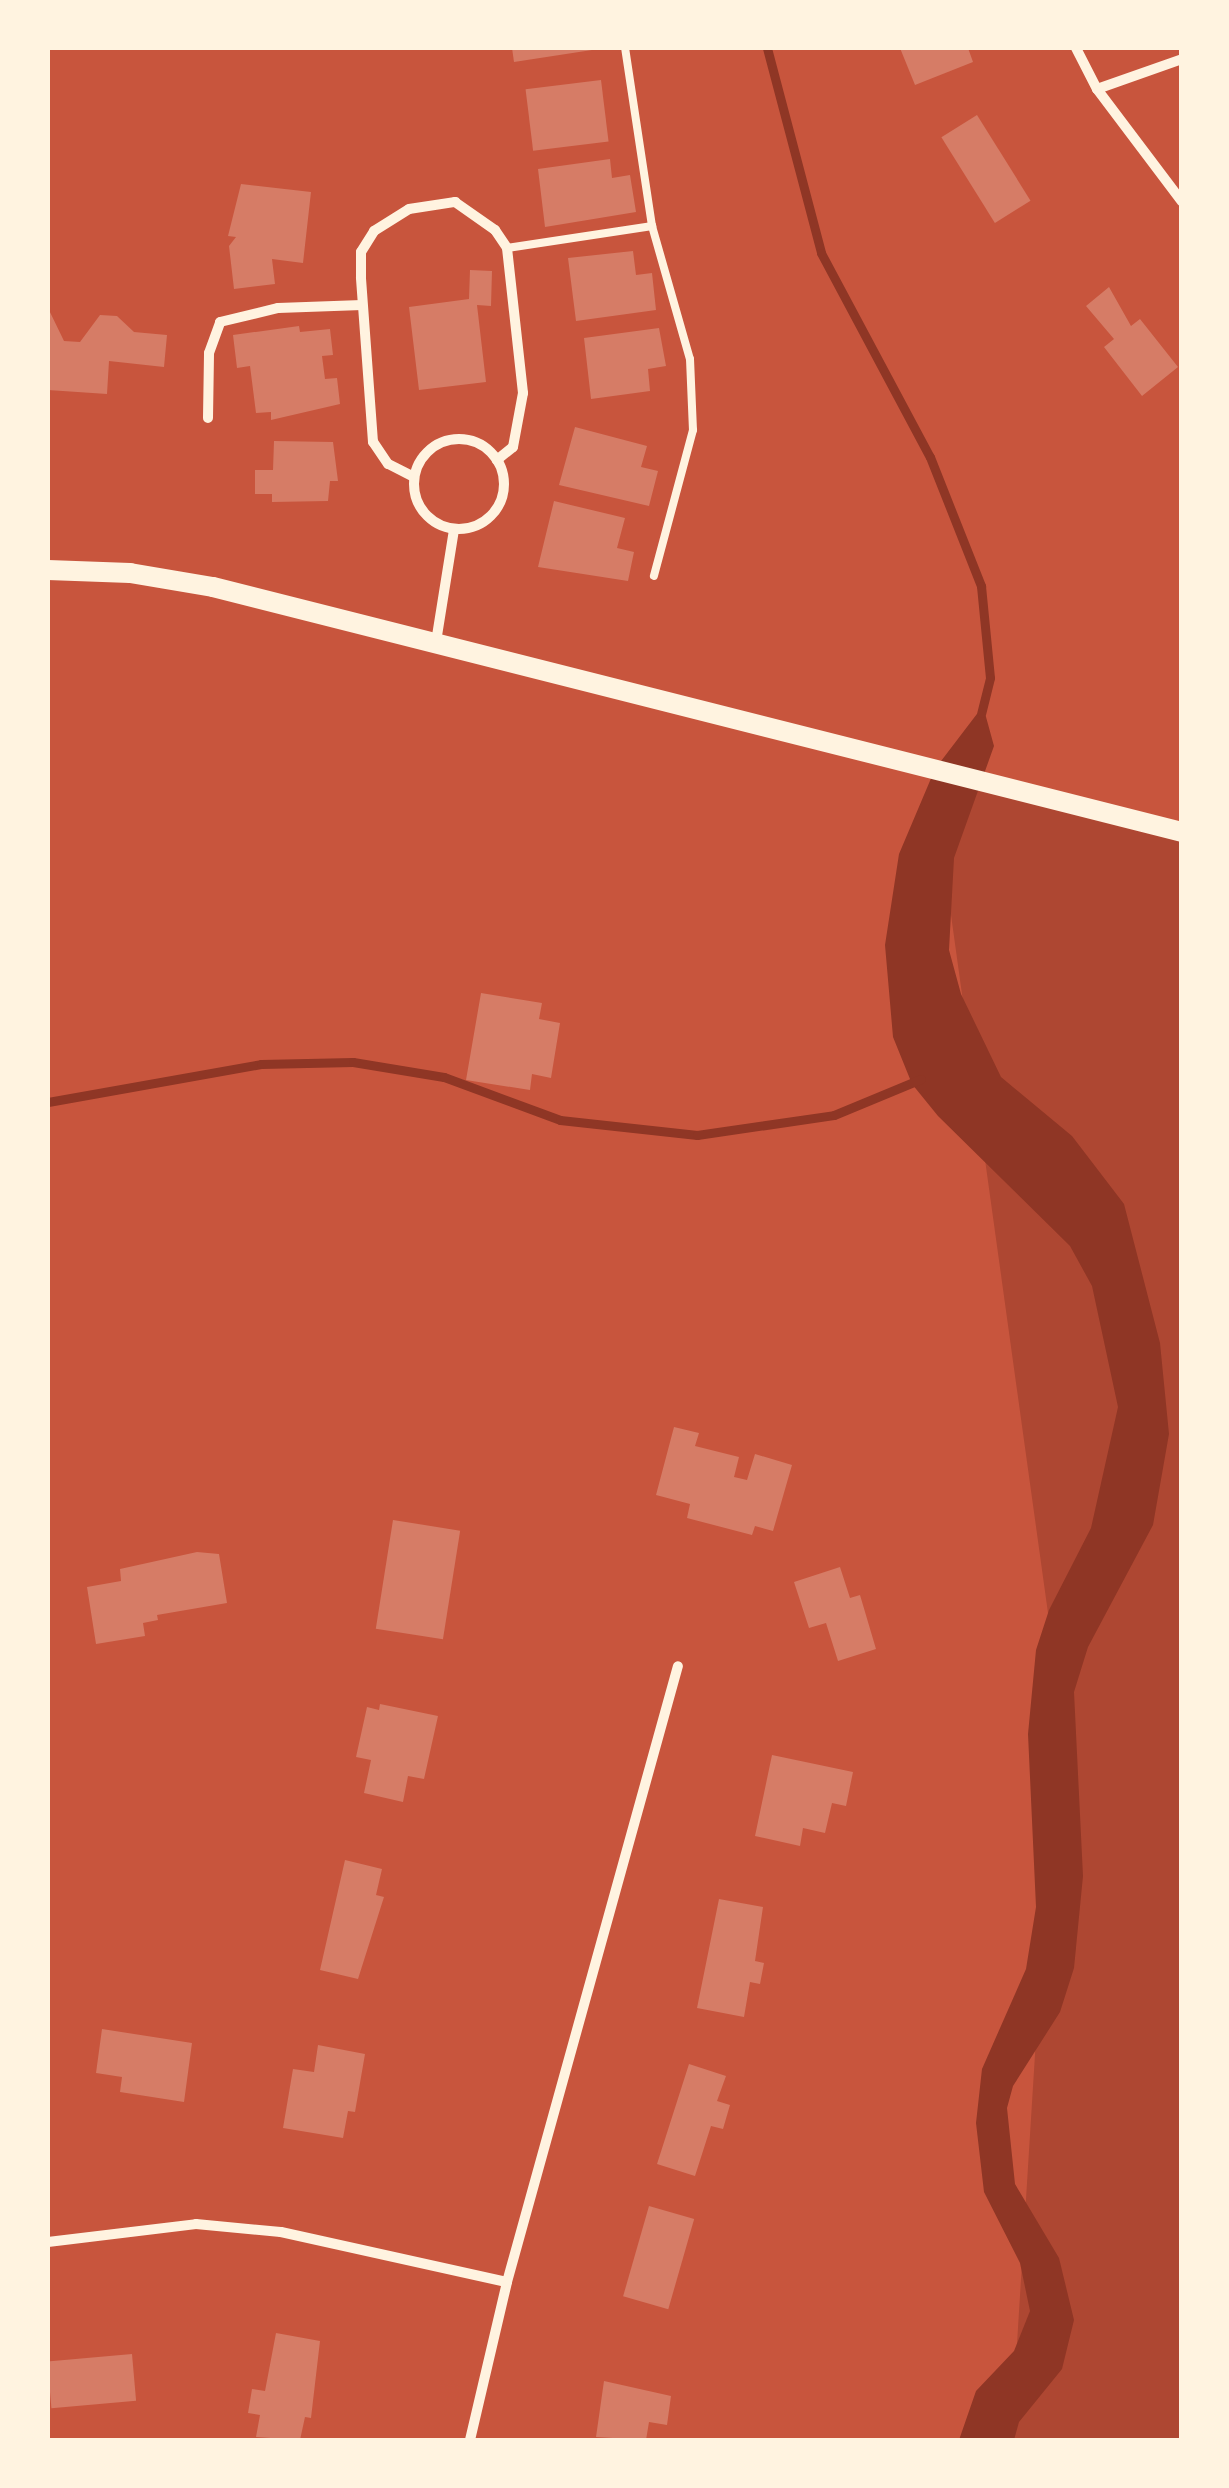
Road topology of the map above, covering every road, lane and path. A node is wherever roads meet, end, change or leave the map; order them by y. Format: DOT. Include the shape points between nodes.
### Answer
graph roads {
  1 [pos="626,48"];
  2 [pos="1076,48"];
  3 [pos="1182,59"];
  4 [pos="1097,88"];
  5 [pos="1182,202"];
  6 [pos="652,226"];
  7 [pos="506,248"];
  8 [pos="362,305"];
  9 [pos="208,418"];
  10 [pos="497,460"];
  11 [pos="414,476"];
  12 [pos="454,530"];
  13 [pos="48,570"];
  14 [pos="654,576"];
  15 [pos="436,642"];
  16 [pos="1182,832"];
  17 [pos="678,1666"];
  18 [pos="48,2242"];
  19 [pos="508,2282"];
  20 [pos="470,2440"];
  1 -- 6 [label="lane"];
  2 -- 4 [label="street"];
  3 -- 4 [label="street"];
  4 -- 5 [label="street"];
  6 -- 7 [label="lane"];
  6 -- 14 [label="lane" via="690,359 693,430"];
  7 -- 8 [label="street" via="494,230 456,202 408,209 374,230 361,252"];
  7 -- 10 [label="street" via="523,393 513,448"];
  8 -- 9 [label="street" via="278,308 220,322 209,353"];
  8 -- 11 [label="street" via="373,442 388,464"];
  10 -- 11 [label="street" via="476,441 454,438 425,454"];
  10 -- 12 [label="street" via="504,480 492,516"];
  11 -- 12 [label="street" via="423,513"];
  12 -- 15 [label="street"];
  13 -- 15 [label="main road" via="130,573 212,587"];
  15 -- 16 [label="main road"];
  17 -- 19 [label="street"];
  18 -- 19 [label="street" via="196,2224 281,2232"];
  19 -- 20 [label="street"];
}
